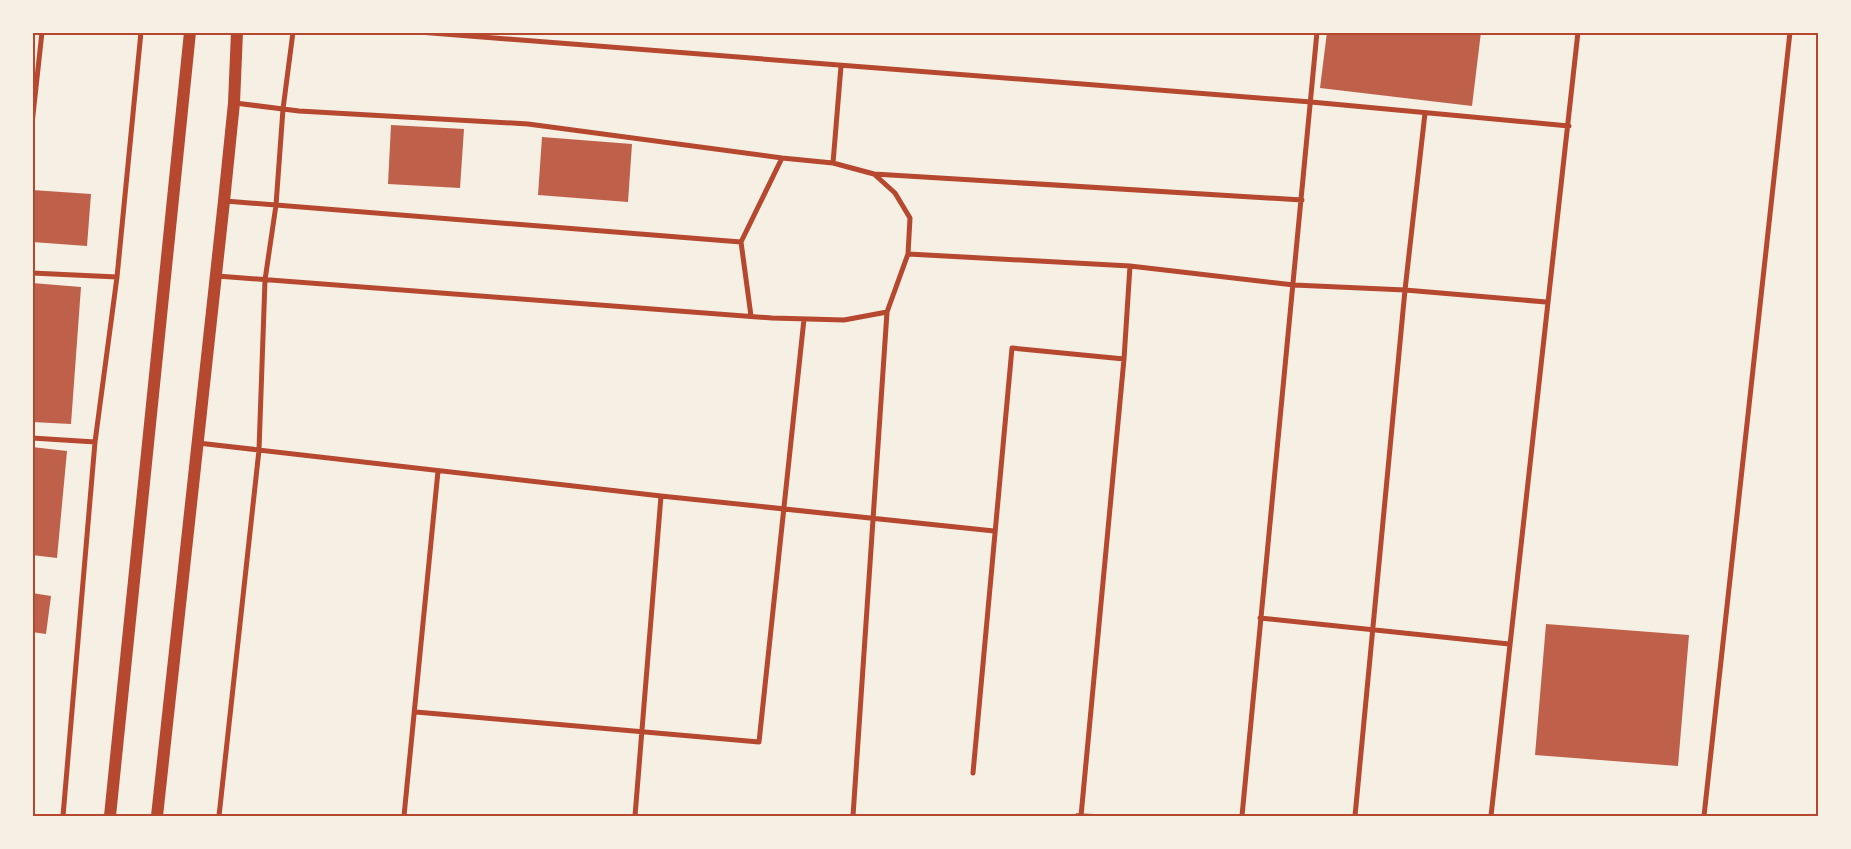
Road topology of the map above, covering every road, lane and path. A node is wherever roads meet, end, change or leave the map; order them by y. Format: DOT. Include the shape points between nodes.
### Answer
graph roads {
  1 [pos="42,32"];
  2 [pos="140,32"];
  3 [pos="190,32"];
  4 [pos="238,32"];
  5 [pos="293,32"];
  6 [pos="418,32"];
  7 [pos="1317,32"];
  8 [pos="1578,32"];
  9 [pos="1790,32"];
  10 [pos="841,66"];
  11 [pos="1312,102"];
  12 [pos="234,103"];
  13 [pos="283,109"];
  14 [pos="1426,113"];
  15 [pos="32,124"];
  16 [pos="1569,126"];
  17 [pos="782,158"];
  18 [pos="833,164"];
  19 [pos="874,174"];
  20 [pos="1302,200"];
  21 [pos="224,201"];
  22 [pos="276,205"];
  23 [pos="741,242"];
  24 [pos="908,254"];
  25 [pos="1130,266"];
  26 [pos="32,273"];
  27 [pos="217,276"];
  28 [pos="117,277"];
  29 [pos="265,280"];
  30 [pos="1294,285"];
  31 [pos="1405,290"];
  32 [pos="1546,302"];
  33 [pos="887,312"];
  34 [pos="751,316"];
  35 [pos="804,319"];
  36 [pos="1124,359"];
  37 [pos="32,438"];
  38 [pos="95,442"];
  39 [pos="198,443"];
  40 [pos="259,450"];
  41 [pos="438,471"];
  42 [pos="661,496"];
  43 [pos="784,509"];
  44 [pos="873,518"];
  45 [pos="994,530"];
  46 [pos="1260,618"];
  47 [pos="1372,630"];
  48 [pos="1509,644"];
  49 [pos="416,712"];
  50 [pos="642,732"];
  51 [pos="972,773"];
  52 [pos="63,816"];
  53 [pos="110,816"];
  54 [pos="158,816"];
  55 [pos="219,816"];
  56 [pos="404,816"];
  57 [pos="635,816"];
  58 [pos="853,816"];
  59 [pos="1081,816"];
  60 [pos="1242,816"];
  61 [pos="1355,816"];
  62 [pos="1491,816"];
  63 [pos="1704,816"];
  1 -- 15 [label="street"];
  2 -- 28 [label="street"];
  3 -- 53 [label="main road"];
  4 -- 12 [label="main road"];
  5 -- 13 [label="street"];
  6 -- 10 [label="street"];
  7 -- 11 [label="street"];
  8 -- 16 [label="street"];
  9 -- 63 [label="street"];
  10 -- 11 [label="street"];
  10 -- 18 [label="street"];
  11 -- 14 [label="street"];
  11 -- 20 [label="street"];
  12 -- 13 [label="street"];
  12 -- 21 [label="main road"];
  13 -- 17 [label="street" via="528,124"];
  13 -- 22 [label="street"];
  14 -- 16 [label="street"];
  14 -- 31 [label="street"];
  16 -- 32 [label="street"];
  17 -- 18 [label="street"];
  17 -- 23 [label="street"];
  18 -- 19 [label="street"];
  19 -- 20 [label="street"];
  19 -- 24 [label="street" via="895,193 910,218"];
  20 -- 30 [label="street"];
  21 -- 22 [label="street"];
  21 -- 27 [label="main road"];
  22 -- 23 [label="street"];
  22 -- 29 [label="street"];
  23 -- 34 [label="street"];
  24 -- 25 [label="street"];
  24 -- 33 [label="street"];
  25 -- 30 [label="street"];
  25 -- 36 [label="street"];
  26 -- 28 [label="street"];
  27 -- 29 [label="street"];
  27 -- 39 [label="main road"];
  28 -- 38 [label="street"];
  29 -- 34 [label="street"];
  29 -- 40 [label="street"];
  30 -- 31 [label="street"];
  30 -- 46 [label="street"];
  31 -- 32 [label="street"];
  31 -- 47 [label="street"];
  32 -- 48 [label="street"];
  33 -- 35 [label="street" via="844,320"];
  33 -- 44 [label="street"];
  34 -- 35 [label="street"];
  35 -- 43 [label="street"];
  36 -- 45 [label="street" via="1012,348"];
  36 -- 59 [label="street"];
  37 -- 38 [label="street"];
  38 -- 52 [label="street"];
  39 -- 40 [label="street"];
  39 -- 54 [label="main road"];
  40 -- 41 [label="street"];
  40 -- 55 [label="street"];
  41 -- 42 [label="street"];
  41 -- 49 [label="street"];
  42 -- 43 [label="street"];
  42 -- 50 [label="street"];
  43 -- 44 [label="street"];
  43 -- 50 [label="street" via="758,742"];
  44 -- 45 [label="street"];
  44 -- 58 [label="street"];
  45 -- 51 [label="street"];
  46 -- 47 [label="street"];
  46 -- 60 [label="street"];
  47 -- 48 [label="street"];
  47 -- 61 [label="street"];
  48 -- 62 [label="street"];
  49 -- 50 [label="street"];
  49 -- 56 [label="street"];
  50 -- 57 [label="street"];
}
